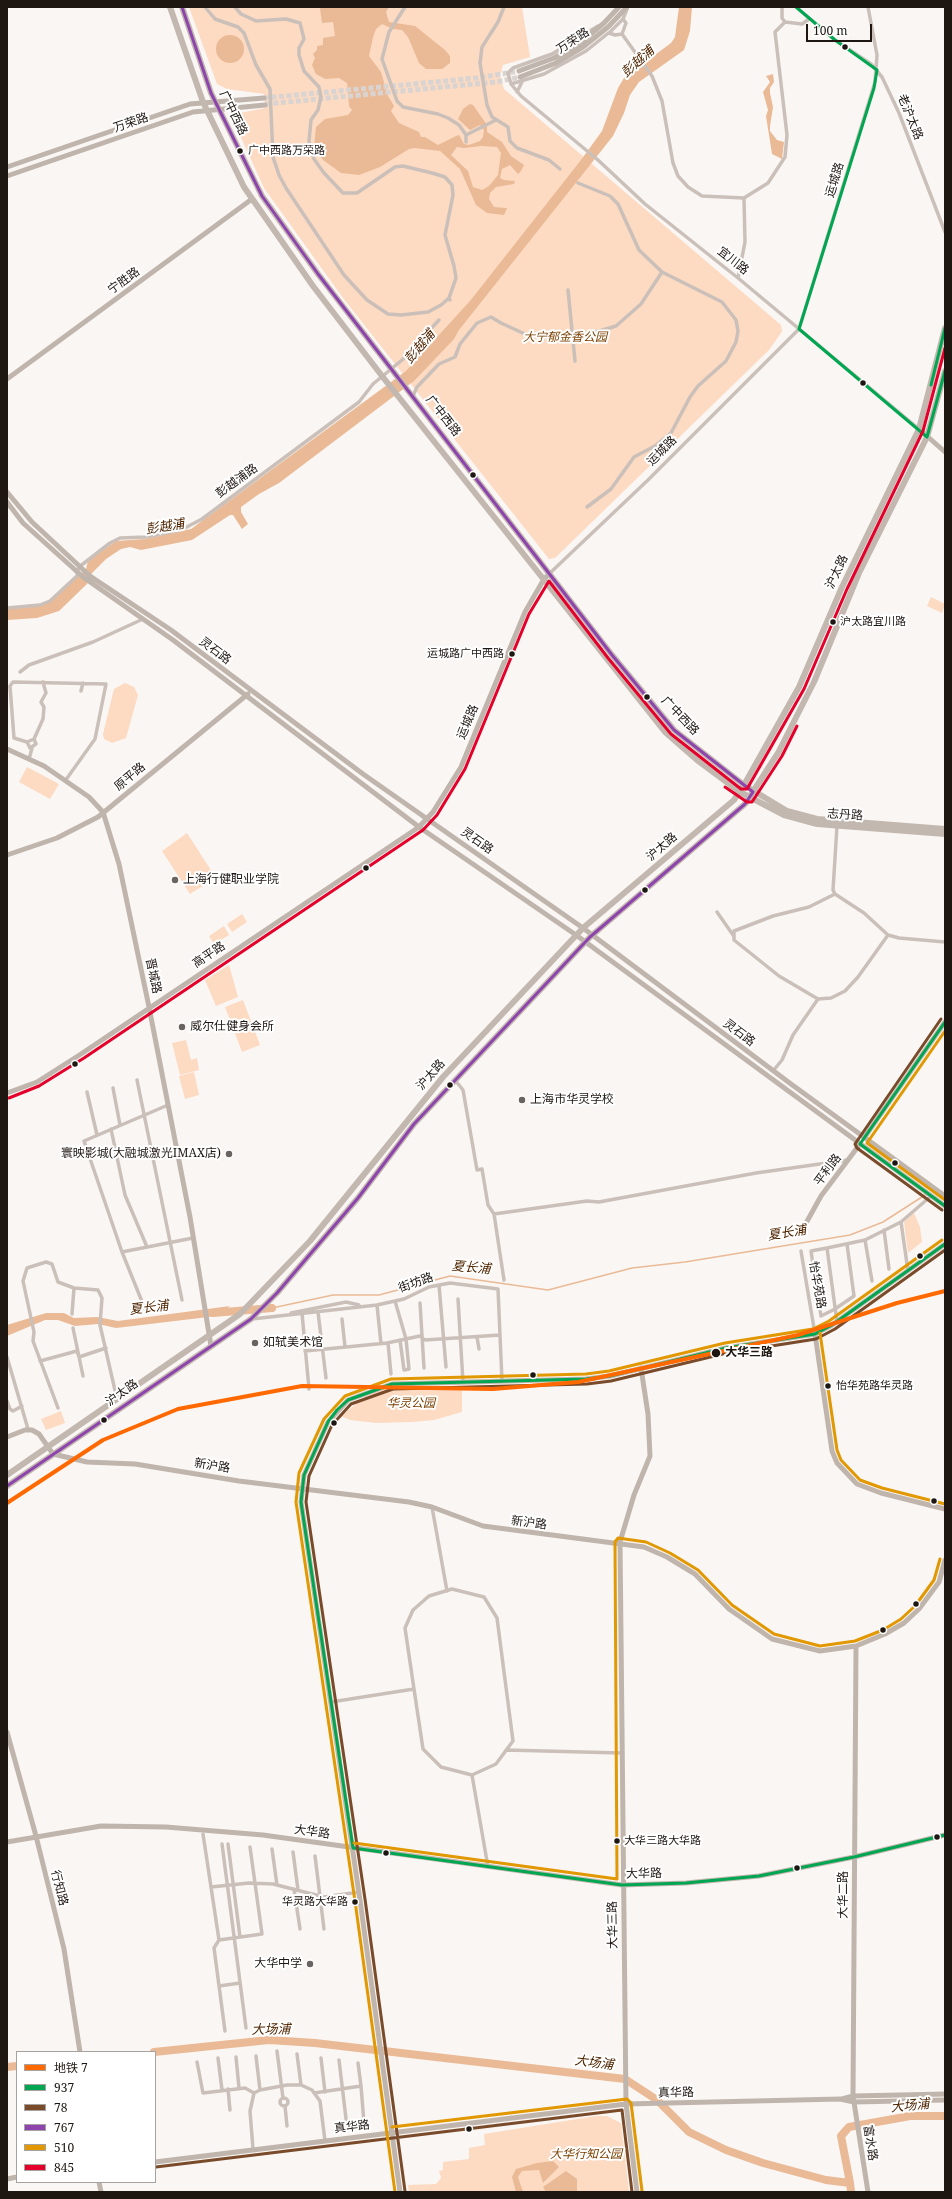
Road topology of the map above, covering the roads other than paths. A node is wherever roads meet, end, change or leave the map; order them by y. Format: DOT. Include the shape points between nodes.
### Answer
graph roads {
  1 [pos="170,7"];
  2 [pos="182,7"];
  3 [pos="205,7"];
  4 [pos="235,7"];
  5 [pos="405,7"];
  6 [pos="504,7"];
  7 [pos="619,7"];
  8 [pos="628,7"];
  9 [pos="782,7"];
  10 [pos="796,7"];
  11 [pos="868,7"];
  12 [pos="623,19"];
  13 [pos="809,19"];
  14 [pos="785,22"];
  15 [pos="604,23"];
  16 [pos="609,33"];
  17 [pos="622,34"];
  18 [pos="877,70"];
  19 [pos="520,77"];
  20 [pos="511,84"];
  21 [pos="517,92"];
  22 [pos="264,98"];
  23 [pos="215,101"];
  24 [pos="203,102"];
  25 [pos="265,105"];
  26 [pos="207,109"];
  27 [pos="218,109"];
  28 [pos="496,120"];
  29 [pos="466,135"];
  30 [pos="466,142"];
  31 [pos="7,167"];
  32 [pos="560,169"];
  33 [pos="7,176"];
  34 [pos="578,183"];
  35 [pos="744,198"];
  36 [pos="252,199"];
  37 [pos="945,232"];
  38 [pos="662,272"];
  39 [pos="738,278"];
  40 [pos="568,290"];
  41 [pos="439,320"];
  42 [pos="945,328"];
  43 [pos="799,329"];
  44 [pos="573,339"];
  45 [pos="576,361"];
  46 [pos="393,369"];
  47 [pos="945,371"];
  48 [pos="382,376"];
  49 [pos="7,379"];
  50 [pos="412,394"];
  51 [pos="919,429"];
  52 [pos="927,436"];
  53 [pos="945,452"];
  54 [pos="469,467"];
  55 [pos="460,473"];
  56 [pos="7,492"];
  57 [pos="7,502"];
  58 [pos="587,507"];
  59 [pos="79,571"];
  60 [pos="550,574"];
  61 [pos="544,579"];
  62 [pos="94,582"];
  63 [pos="7,608"];
  64 [pos="143,619"];
  65 [pos="20,672"];
  66 [pos="43,682"];
  67 [pos="83,683"];
  68 [pos="81,691"];
  69 [pos="252,691"];
  70 [pos="246,695"];
  71 [pos="34,739"];
  72 [pos="27,742"];
  73 [pos="32,748"];
  74 [pos="7,749"];
  75 [pos="29,759"];
  76 [pos="66,781"];
  77 [pos="744,785"];
  78 [pos="740,792"];
  79 [pos="753,792"];
  80 [pos="749,798"];
  81 [pos="103,812"];
  82 [pos="427,819"];
  83 [pos="837,826"];
  84 [pos="419,827"];
  85 [pos="945,828"];
  86 [pos="945,834"];
  87 [pos="7,855"];
  88 [pos="836,894"];
  89 [pos="717,912"];
  90 [pos="583,928"];
  91 [pos="576,935"];
  92 [pos="592,935"];
  93 [pos="733,935"];
  94 [pos="888,935"];
  95 [pos="584,942"];
  96 [pos="945,942"];
  97 [pos="818,999"];
  98 [pos="149,1007"];
  99 [pos="945,1022"];
  100 [pos="774,1071"];
  101 [pos="454,1079"];
  102 [pos="137,1080"];
  103 [pos="113,1088"];
  104 [pos="87,1092"];
  105 [pos="7,1093"];
  106 [pos="168,1105"];
  107 [pos="145,1115"];
  108 [pos="120,1125"];
  109 [pos="111,1129"];
  110 [pos="98,1135"];
  111 [pos="864,1138"];
  112 [pos="860,1144"];
  113 [pos="848,1160"];
  114 [pos="931,1196"];
  115 [pos="945,1196"];
  116 [pos="945,1206"];
  117 [pos="494,1214"];
  118 [pos="901,1222"];
  119 [pos="884,1230"];
  120 [pos="800,1234"];
  121 [pos="194,1238"];
  122 [pos="865,1240"];
  123 [pos="171,1242"];
  124 [pos="847,1244"];
  125 [pos="945,1244"];
  126 [pos="147,1247"];
  127 [pos="827,1248"];
  128 [pos="801,1251"];
  129 [pos="122,1252"];
  130 [pos="889,1269"];
  131 [pos="908,1271"];
  132 [pos="504,1280"];
  133 [pos="872,1282"];
  134 [pos="439,1285"];
  135 [pos="74,1288"];
  136 [pos="458,1299"];
  137 [pos="182,1300"];
  138 [pos="395,1301"];
  139 [pos="420,1303"];
  140 [pos="377,1305"];
  141 [pos="360,1306"];
  142 [pos="145,1309"];
  143 [pos="835,1309"];
  144 [pos="318,1312"];
  145 [pos="302,1313"];
  146 [pos="72,1314"];
  147 [pos="288,1314"];
  148 [pos="251,1319"];
  149 [pos="342,1319"];
  150 [pos="837,1322"];
  151 [pos="73,1328"];
  152 [pos="815,1334"];
  153 [pos="500,1335"];
  154 [pos="210,1336"];
  155 [pos="477,1337"];
  156 [pos="422,1338"];
  157 [pos="461,1338"];
  158 [pos="406,1339"];
  159 [pos="444,1339"];
  160 [pos="400,1340"];
  161 [pos="388,1343"];
  162 [pos="380,1344"];
  163 [pos="211,1346"];
  164 [pos="345,1347"];
  165 [pos="106,1348"];
  166 [pos="323,1349"];
  167 [pos="479,1349"];
  168 [pos="305,1350"];
  169 [pos="77,1351"];
  170 [pos="7,1357"];
  171 [pos="79,1357"];
  172 [pos="40,1361"];
  173 [pos="446,1367"];
  174 [pos="424,1368"];
  175 [pos="641,1368"];
  176 [pos="391,1374"];
  177 [pos="84,1376"];
  178 [pos="326,1378"];
  179 [pos="502,1381"];
  180 [pos="463,1382"];
  181 [pos="309,1389"];
  182 [pos="117,1400"];
  183 [pos="7,1402"];
  184 [pos="22,1406"];
  185 [pos="58,1408"];
  186 [pos="28,1429"];
  187 [pos="7,1437"];
  188 [pos="49,1447"];
  189 [pos="53,1454"];
  190 [pos="7,1475"];
  191 [pos="7,1486"];
  192 [pos="301,1488"];
  193 [pos="432,1507"];
  194 [pos="945,1509"];
  195 [pos="620,1542"];
  196 [pos="945,1560"];
  197 [pos="447,1591"];
  198 [pos="856,1646"];
  199 [pos="414,1689"];
  200 [pos="331,1702"];
  201 [pos="7,1732"];
  202 [pos="506,1750"];
  203 [pos="621,1753"];
  204 [pos="472,1775"];
  205 [pos="203,1834"];
  206 [pos="945,1835"];
  207 [pos="36,1836"];
  208 [pos="7,1842"];
  209 [pos="222,1844"];
  210 [pos="228,1844"];
  211 [pos="250,1847"];
  212 [pos="353,1848"];
  213 [pos="272,1850"];
  214 [pos="293,1852"];
  215 [pos="315,1856"];
  216 [pos="854,1857"];
  217 [pos="488,1867"];
  218 [pos="255,1883"];
  219 [pos="234,1884"];
  220 [pos="228,1885"];
  221 [pos="276,1885"];
  222 [pos="622,1885"];
  223 [pos="211,1887"];
  224 [pos="296,1890"];
  225 [pos="359,1892"];
  226 [pos="320,1895"];
  227 [pos="300,1929"];
  228 [pos="324,1929"];
  229 [pos="240,1937"];
  230 [pos="235,1938"];
  231 [pos="219,1940"];
  232 [pos="240,1983"];
  233 [pos="219,1986"];
  234 [pos="246,2028"];
  235 [pos="225,2031"];
  236 [pos="80,2051"];
  237 [pos="277,2051"];
  238 [pos="297,2054"];
  239 [pos="256,2056"];
  240 [pos="236,2057"];
  241 [pos="218,2058"];
  242 [pos="321,2058"];
  243 [pos="339,2060"];
  244 [pos="198,2062"];
  245 [pos="358,2063"];
  246 [pos="282,2086"];
  247 [pos="301,2086"];
  248 [pos="361,2086"];
  249 [pos="239,2088"];
  250 [pos="228,2089"];
  251 [pos="342,2089"];
  252 [pos="222,2090"];
  253 [pos="260,2090"];
  254 [pos="325,2092"];
  255 [pos="254,2093"];
  256 [pos="314,2093"];
  257 [pos="945,2094"];
  258 [pos="853,2099"];
  259 [pos="945,2100"];
  260 [pos="626,2104"];
  261 [pos="230,2110"];
  262 [pos="364,2123"];
  263 [pos="287,2126"];
  264 [pos="347,2127"];
  265 [pos="393,2132"];
  266 [pos="325,2141"];
  267 [pos="253,2149"];
  268 [pos="156,2162"];
  269 [pos="400,2192"];
  270 [pos="637,2192"];
  271 [pos="868,2192"];
  1 -- 24 [label="main road, 广中西路"];
  2 -- 23 [label="main road, 广中西路"];
  3 -- 4 [label="street" via="215,19 238,27 244,33 256,65 270,90 273,157 279,175 344,275 377,309 388,314 428,312 449,299 456,278 445,235 453,195 452,184 445,177 395,166 357,193 343,193 324,174 311,150 311,120 318,110 321,97 319,87 304,71 299,55 299,48 304,39 300,23 286,19 256,21 241,14"];
  5 -- 29 [label="street" via="389,32 382,59 397,101 403,107 448,118 459,125"];
  6 -- 28 [label="street" via="482,47 480,63 487,105"];
  7 -- 15 [label="street, 万荣路"];
  8 -- 12 [label="street"];
  8 -- 19 [label="street, 万荣路" via="596,38 577,52"];
  9 -- 14 [label="street" via="782,18"];
  10 -- 13 [label="street"];
  11 -- 18 [label="street, 老沪太路"];
  12 -- 16 [label="street"];
  12 -- 17 [label="street" via="626,23"];
  13 -- 14 [label="street" via="802,24"];
  13 -- 18 [label="street"];
  14 -- 35 [label="street" via="774,32 774,36 786,135 786,157 768,183"];
  15 -- 19 [label="street, 万荣路" via="568,51"];
  15 -- 20 [label="street" via="552,54 513,68 508,73"];
  16 -- 17 [label="street"];
  16 -- 19 [label="street" via="572,60 544,74"];
  17 -- 35 [label="street" via="652,76 662,101 673,163 678,176 688,187 702,196"];
  18 -- 37 [label="street, 老沪太路" via="891,95"];
  18 -- 43 [label="street, 运城路" via="874,88"];
  19 -- 20 [label="street"];
  19 -- 21 [label="street"];
  20 -- 21 [label="street, 宜川路"];
  21 -- 39 [label="street, 宜川路" via="598,160 645,204"];
  22 -- 23 [label="street, 万荣路"];
  23 -- 24 [label="street, 万荣路"];
  23 -- 27 [label="main road, 广中西路"];
  24 -- 26 [label="main road, 广中西路"];
  24 -- 31 [label="street, 万荣路" via="190,104"];
  25 -- 27 [label="street, 万荣路"];
  26 -- 27 [label="street, 万荣路"];
  26 -- 33 [label="street, 万荣路"];
  26 -- 36 [label="main road, 广中西路" via="232,164"];
  27 -- 46 [label="main road, 广中西路" via="262,196 318,274"];
  28 -- 29 [label="street"];
  28 -- 32 [label="street" via="508,127 510,141 517,148 549,160"];
  29 -- 30 [label="street"];
  34 -- 38 [label="street" via="610,196 618,204 639,250"];
  35 -- 39 [label="street" via="745,242"];
  36 -- 48 [label="main road, 广中西路" via="313,286"];
  36 -- 49 [label="street, 宁胜路"];
  38 -- 44 [label="street" via="641,304 616,326"];
  38 -- 58 [label="street" via="722,302 736,320 736,342 726,361 698,386 690,397 671,433 655,446 634,457 611,489"];
  39 -- 43 [label="street, 宜川路"];
  40 -- 44 [label="street"];
  41 -- 46 [label="street, 彭越浦路"];
  42 -- 51 [label="main road, 沪太路"];
  43 -- 51 [label="street, 宜川路"];
  43 -- 60 [label="street, 运城路"];
  44 -- 45 [label="street"];
  44 -- 50 [label="street" via="527,335 491,317 477,323 460,344 455,357 439,364"];
  46 -- 48 [label="street, 彭越浦路"];
  46 -- 50 [label="main road, 广中西路"];
  47 -- 52 [label="main road, 沪太路"];
  48 -- 55 [label="main road, 广中西路"];
  48 -- 59 [label="street, 彭越浦路" via="359,402 189,527 146,537 120,538 110,543"];
  50 -- 54 [label="main road, 广中西路"];
  51 -- 52 [label="street, 宜川路"];
  51 -- 77 [label="main road, 沪太路" via="842,587 799,687"];
  52 -- 53 [label="street, 宜川路"];
  52 -- 79 [label="main road, 沪太路" via="859,573 814,682 778,753"];
  54 -- 55 [label="main road"];
  54 -- 60 [label="main road, 广中西路"];
  55 -- 61 [label="main road, 广中西路"];
  56 -- 59 [label="street, 灵石路"];
  57 -- 59 [label="street, 灵石路" via="23,523"];
  59 -- 62 [label="street, 灵石路"];
  59 -- 63 [label="street, 彭越浦路" via="50,601 40,605"];
  60 -- 61 [label="street, 运城路"];
  60 -- 77 [label="main road, 广中西路" via="674,730"];
  61 -- 78 [label="main road, 广中西路" via="665,732"];
  61 -- 82 [label="street, 运城路" via="525,612 461,766"];
  62 -- 64 [label="street, 灵石路"];
  62 -- 69 [label="street, 灵石路" via="171,630"];
  64 -- 65 [label="street" via="93,642 35,662"];
  64 -- 70 [label="street, 灵石路"];
  66 -- 67 [label="street"];
  66 -- 71 [label="street" via="46,693 41,702 44,708 43,719"];
  66 -- 72 [label="street" via="13,682 10,686 14,738"];
  67 -- 68 [label="street"];
  67 -- 76 [label="street" via="106,684 95,739"];
  69 -- 70 [label="street, 原平路"];
  69 -- 82 [label="street, 灵石路"];
  70 -- 81 [label="street, 原平路"];
  70 -- 84 [label="street, 灵石路"];
  71 -- 72 [label="street"];
  71 -- 73 [label="street" via="36,744"];
  72 -- 73 [label="street" via="27,746"];
  73 -- 75 [label="street"];
  74 -- 75 [label="street, 晋城路"];
  75 -- 76 [label="street, 晋城路"];
  76 -- 81 [label="street, 晋城路" via="89,797"];
  77 -- 78 [label="main road, 沪太路"];
  77 -- 79 [label="main road, 广中西路"];
  78 -- 80 [label="main road, 广中西路"];
  78 -- 90 [label="main road, 沪太路" via="734,800"];
  79 -- 80 [label="main road, 沪太路"];
  79 -- 85 [label="main road, 志丹路" via="787,811 817,819"];
  80 -- 83 [label="main road, 志丹路" via="784,815 817,824"];
  80 -- 92 [label="main road, 沪太路"];
  81 -- 87 [label="street, 原平路" via="57,838"];
  81 -- 98 [label="street, 晋城路" via="119,864"];
  82 -- 84 [label="street, 运城路"];
  82 -- 90 [label="street, 灵石路"];
  83 -- 86 [label="main road, 志丹路"];
  83 -- 88 [label="street" via="833,890"];
  84 -- 91 [label="street, 灵石路"];
  84 -- 98 [label="street, 高平路"];
  88 -- 93 [label="street" via="809,907 773,916 741,928 734,931"];
  88 -- 94 [label="street" via="864,913"];
  89 -- 93 [label="street"];
  90 -- 91 [label="main road, 沪太路"];
  90 -- 92 [label="street, 灵石路"];
  91 -- 95 [label="street, 灵石路"];
  91 -- 154 [label="main road, 沪太路" via="443,1077 310,1241 258,1297"];
  92 -- 95 [label="main road, 沪太路"];
  92 -- 100 [label="street, 灵石路"];
  93 -- 97 [label="street" via="734,940 761,964"];
  94 -- 96 [label="street"];
  94 -- 97 [label="street" via="867,966 845,991 831,998"];
  95 -- 101 [label="main road, 沪太路"];
  95 -- 112 [label="street, 灵石路"];
  97 -- 100 [label="street" via="793,1035"];
  98 -- 105 [label="street, 高平路" via="37,1082"];
  98 -- 106 [label="street, 晋城路"];
  99 -- 111 [label="street, 平利路"];
  100 -- 111 [label="street, 灵石路"];
  101 -- 117 [label="street" via="463,1090 477,1170 482,1169 488,1205"];
  101 -- 148 [label="main road, 沪太路" via="414,1124 358,1198"];
  102 -- 107 [label="street"];
  103 -- 108 [label="street"];
  104 -- 110 [label="street"];
  106 -- 107 [label="street"];
  106 -- 121 [label="street, 晋城路"];
  107 -- 108 [label="street"];
  107 -- 123 [label="street"];
  108 -- 109 [label="street"];
  109 -- 110 [label="street"];
  109 -- 126 [label="street" via="125,1195"];
  110 -- 129 [label="street" via="84,1141"];
  111 -- 112 [label="street, 平利路"];
  111 -- 115 [label="street, 灵石路"];
  112 -- 113 [label="street, 平利路"];
  112 -- 114 [label="street, 灵石路"];
  113 -- 117 [label="street" via="756,1173 599,1202 587,1201"];
  113 -- 120 [label="street, 平利路" via="818,1200"];
  114 -- 116 [label="street, 灵石路"];
  114 -- 118 [label="street"];
  117 -- 132 [label="street"];
  118 -- 119 [label="street"];
  118 -- 131 [label="street"];
  119 -- 122 [label="street"];
  119 -- 130 [label="street"];
  121 -- 123 [label="street"];
  121 -- 154 [label="street, 晋城路"];
  122 -- 124 [label="street"];
  122 -- 133 [label="street"];
  123 -- 126 [label="street"];
  123 -- 137 [label="street"];
  124 -- 127 [label="street"];
  124 -- 143 [label="street" via="854,1296"];
  125 -- 131 [label="street"];
  126 -- 129 [label="street"];
  127 -- 143 [label="street"];
  127 -- 143 [label="street" via="811,1251 821,1316"];
  128 -- 152 [label="street, 怡华苑路"];
  129 -- 142 [label="street"];
  131 -- 150 [label="street"];
  134 -- 138 [label="street, 街坊路"];
  134 -- 153 [label="street, 街坊路" via="450,1283 498,1289"];
  134 -- 159 [label="street"];
  135 -- 146 [label="street"];
  135 -- 165 [label="street" via="98,1290 102,1298 100,1325"];
  135 -- 172 [label="street" via="58,1282 52,1264 46,1262 27,1268 23,1281 33,1326 33,1341"];
  136 -- 157 [label="street"];
  138 -- 140 [label="street, 街坊路"];
  138 -- 158 [label="street"];
  139 -- 156 [label="street"];
  140 -- 141 [label="street, 街坊路"];
  140 -- 162 [label="street"];
  141 -- 144 [label="street, 街坊路"];
  141 -- 147 [label="street" via="339,1303"];
  143 -- 150 [label="street"];
  144 -- 145 [label="street, 街坊路"];
  144 -- 166 [label="street"];
  145 -- 147 [label="street, 街坊路"];
  145 -- 168 [label="street"];
  147 -- 148 [label="street, 街坊路"];
  148 -- 163 [label="main road, 沪太路"];
  149 -- 164 [label="street"];
  150 -- 152 [label="street"];
  151 -- 169 [label="street"];
  152 -- 175 [label="street" via="726,1348"];
  152 -- 194 [label="street, 怡华苑路" via="832,1451 836,1463 848,1478 857,1484 881,1493"];
  153 -- 155 [label="street"];
  153 -- 179 [label="street, 街坊路"];
  154 -- 163 [label="street"];
  154 -- 182 [label="main road, 沪太路"];
  155 -- 157 [label="street"];
  155 -- 167 [label="street"];
  156 -- 158 [label="street" via="420,1336"];
  156 -- 159 [label="street"];
  156 -- 174 [label="street"];
  157 -- 159 [label="street"];
  157 -- 180 [label="street"];
  158 -- 160 [label="street"];
  158 -- 160 [label="street" via="409,1369 404,1370"];
  159 -- 173 [label="street"];
  160 -- 161 [label="street"];
  161 -- 162 [label="street"];
  161 -- 176 [label="street"];
  162 -- 164 [label="street"];
  163 -- 189 [label="main road, 沪太路"];
  164 -- 166 [label="street"];
  165 -- 171 [label="street"];
  165 -- 182 [label="street"];
  166 -- 168 [label="street"];
  166 -- 178 [label="street"];
  168 -- 181 [label="street"];
  169 -- 171 [label="street"];
  169 -- 172 [label="street"];
  170 -- 184 [label="street"];
  171 -- 177 [label="street"];
  172 -- 185 [label="street"];
  175 -- 179 [label="street" via="586,1379"];
  175 -- 195 [label="street, 大华三路" via="648,1414 650,1456 634,1495"];
  179 -- 180 [label="street"];
  180 -- 192 [label="street" via="392,1384 348,1400 328,1422 304,1475"];
  182 -- 188 [label="main road, 沪太路"];
  183 -- 184 [label="street" via="14,1411"];
  184 -- 186 [label="street"];
  186 -- 187 [label="street"];
  186 -- 188 [label="street" via="39,1434"];
  188 -- 189 [label="street"];
  188 -- 190 [label="main road, 沪太路"];
  189 -- 191 [label="main road, 沪太路"];
  189 -- 192 [label="street, 新沪路" via="87,1462 135,1464"];
  192 -- 193 [label="street, 新沪路"];
  192 -- 200 [label="street"];
  193 -- 195 [label="street, 新沪路" via="483,1526"];
  193 -- 197 [label="street"];
  195 -- 198 [label="street, 新沪路" via="644,1547 695,1574 729,1609 772,1639 820,1651"];
  195 -- 203 [label="street, 大华三路"];
  196 -- 198 [label="street, 新沪路" via="939,1582 919,1609 904,1623"];
  197 -- 199 [label="street" via="429,1596 413,1610 405,1628"];
  197 -- 202 [label="street" via="452,1589 484,1597 497,1618 513,1741"];
  198 -- 216 [label="street, 大华二路"];
  199 -- 200 [label="street"];
  199 -- 204 [label="street" via="423,1749 441,1766"];
  200 -- 212 [label="street"];
  201 -- 207 [label="street, 行知路"];
  202 -- 203 [label="street"];
  202 -- 204 [label="street" via="496,1764"];
  203 -- 222 [label="street, 大华三路"];
  204 -- 217 [label="street"];
  205 -- 223 [label="street"];
  206 -- 216 [label="street, 大华路"];
  207 -- 208 [label="street, 大华路"];
  207 -- 212 [label="street, 大华路" via="102,1826 136,1825 263,1835"];
  207 -- 236 [label="street, 行知路" via="64,1949"];
  209 -- 220 [label="street"];
  210 -- 219 [label="street"];
  211 -- 218 [label="street"];
  212 -- 217 [label="street, 大华路"];
  212 -- 225 [label="street"];
  213 -- 221 [label="street"];
  214 -- 224 [label="street"];
  215 -- 226 [label="street"];
  216 -- 222 [label="street, 大华路" via="759,1876 686,1883"];
  216 -- 258 [label="street, 大华二路"];
  217 -- 222 [label="street, 大华路"];
  218 -- 219 [label="street"];
  218 -- 221 [label="street"];
  218 -- 229 [label="street" via="262,1934"];
  219 -- 220 [label="street"];
  219 -- 229 [label="street"];
  220 -- 223 [label="street"];
  220 -- 230 [label="street"];
  221 -- 224 [label="street"];
  222 -- 260 [label="street, 大华三路"];
  223 -- 231 [label="street"];
  224 -- 226 [label="street"];
  224 -- 227 [label="street"];
  225 -- 226 [label="street"];
  225 -- 265 [label="street"];
  226 -- 228 [label="street"];
  229 -- 230 [label="street"];
  230 -- 231 [label="street"];
  230 -- 232 [label="street"];
  231 -- 233 [label="street" via="214,1948"];
  232 -- 233 [label="street"];
  232 -- 234 [label="street"];
  233 -- 235 [label="street"];
  237 -- 246 [label="street"];
  238 -- 247 [label="street"];
  239 -- 253 [label="street"];
  240 -- 249 [label="street"];
  241 -- 252 [label="street"];
  242 -- 254 [label="street"];
  243 -- 251 [label="street"];
  244 -- 252 [label="street" via="203,2093"];
  245 -- 248 [label="street"];
  246 -- 247 [label="street"];
  246 -- 253 [label="street"];
  246 -- 263 [label="street" via="283,2098 288,2102 285,2106"];
  247 -- 256 [label="street"];
  248 -- 251 [label="street"];
  248 -- 262 [label="street"];
  249 -- 250 [label="street"];
  249 -- 255 [label="street"];
  250 -- 252 [label="street"];
  250 -- 261 [label="street"];
  251 -- 254 [label="street"];
  251 -- 264 [label="street"];
  253 -- 255 [label="street"];
  254 -- 256 [label="street"];
  255 -- 267 [label="street" via="250,2111"];
  256 -- 266 [label="street" via="320,2101"];
  257 -- 258 [label="street, 真华路"];
  258 -- 259 [label="street, 真华路"];
  258 -- 260 [label="street, 真华路"];
  258 -- 271 [label="street, 富水路"];
  260 -- 265 [label="street, 真华路"];
  260 -- 270 [label="street, 大华三路"];
  265 -- 266 [label="street, 真华路"];
  265 -- 269 [label="street"];
  266 -- 268 [label="street, 真华路"];
}
